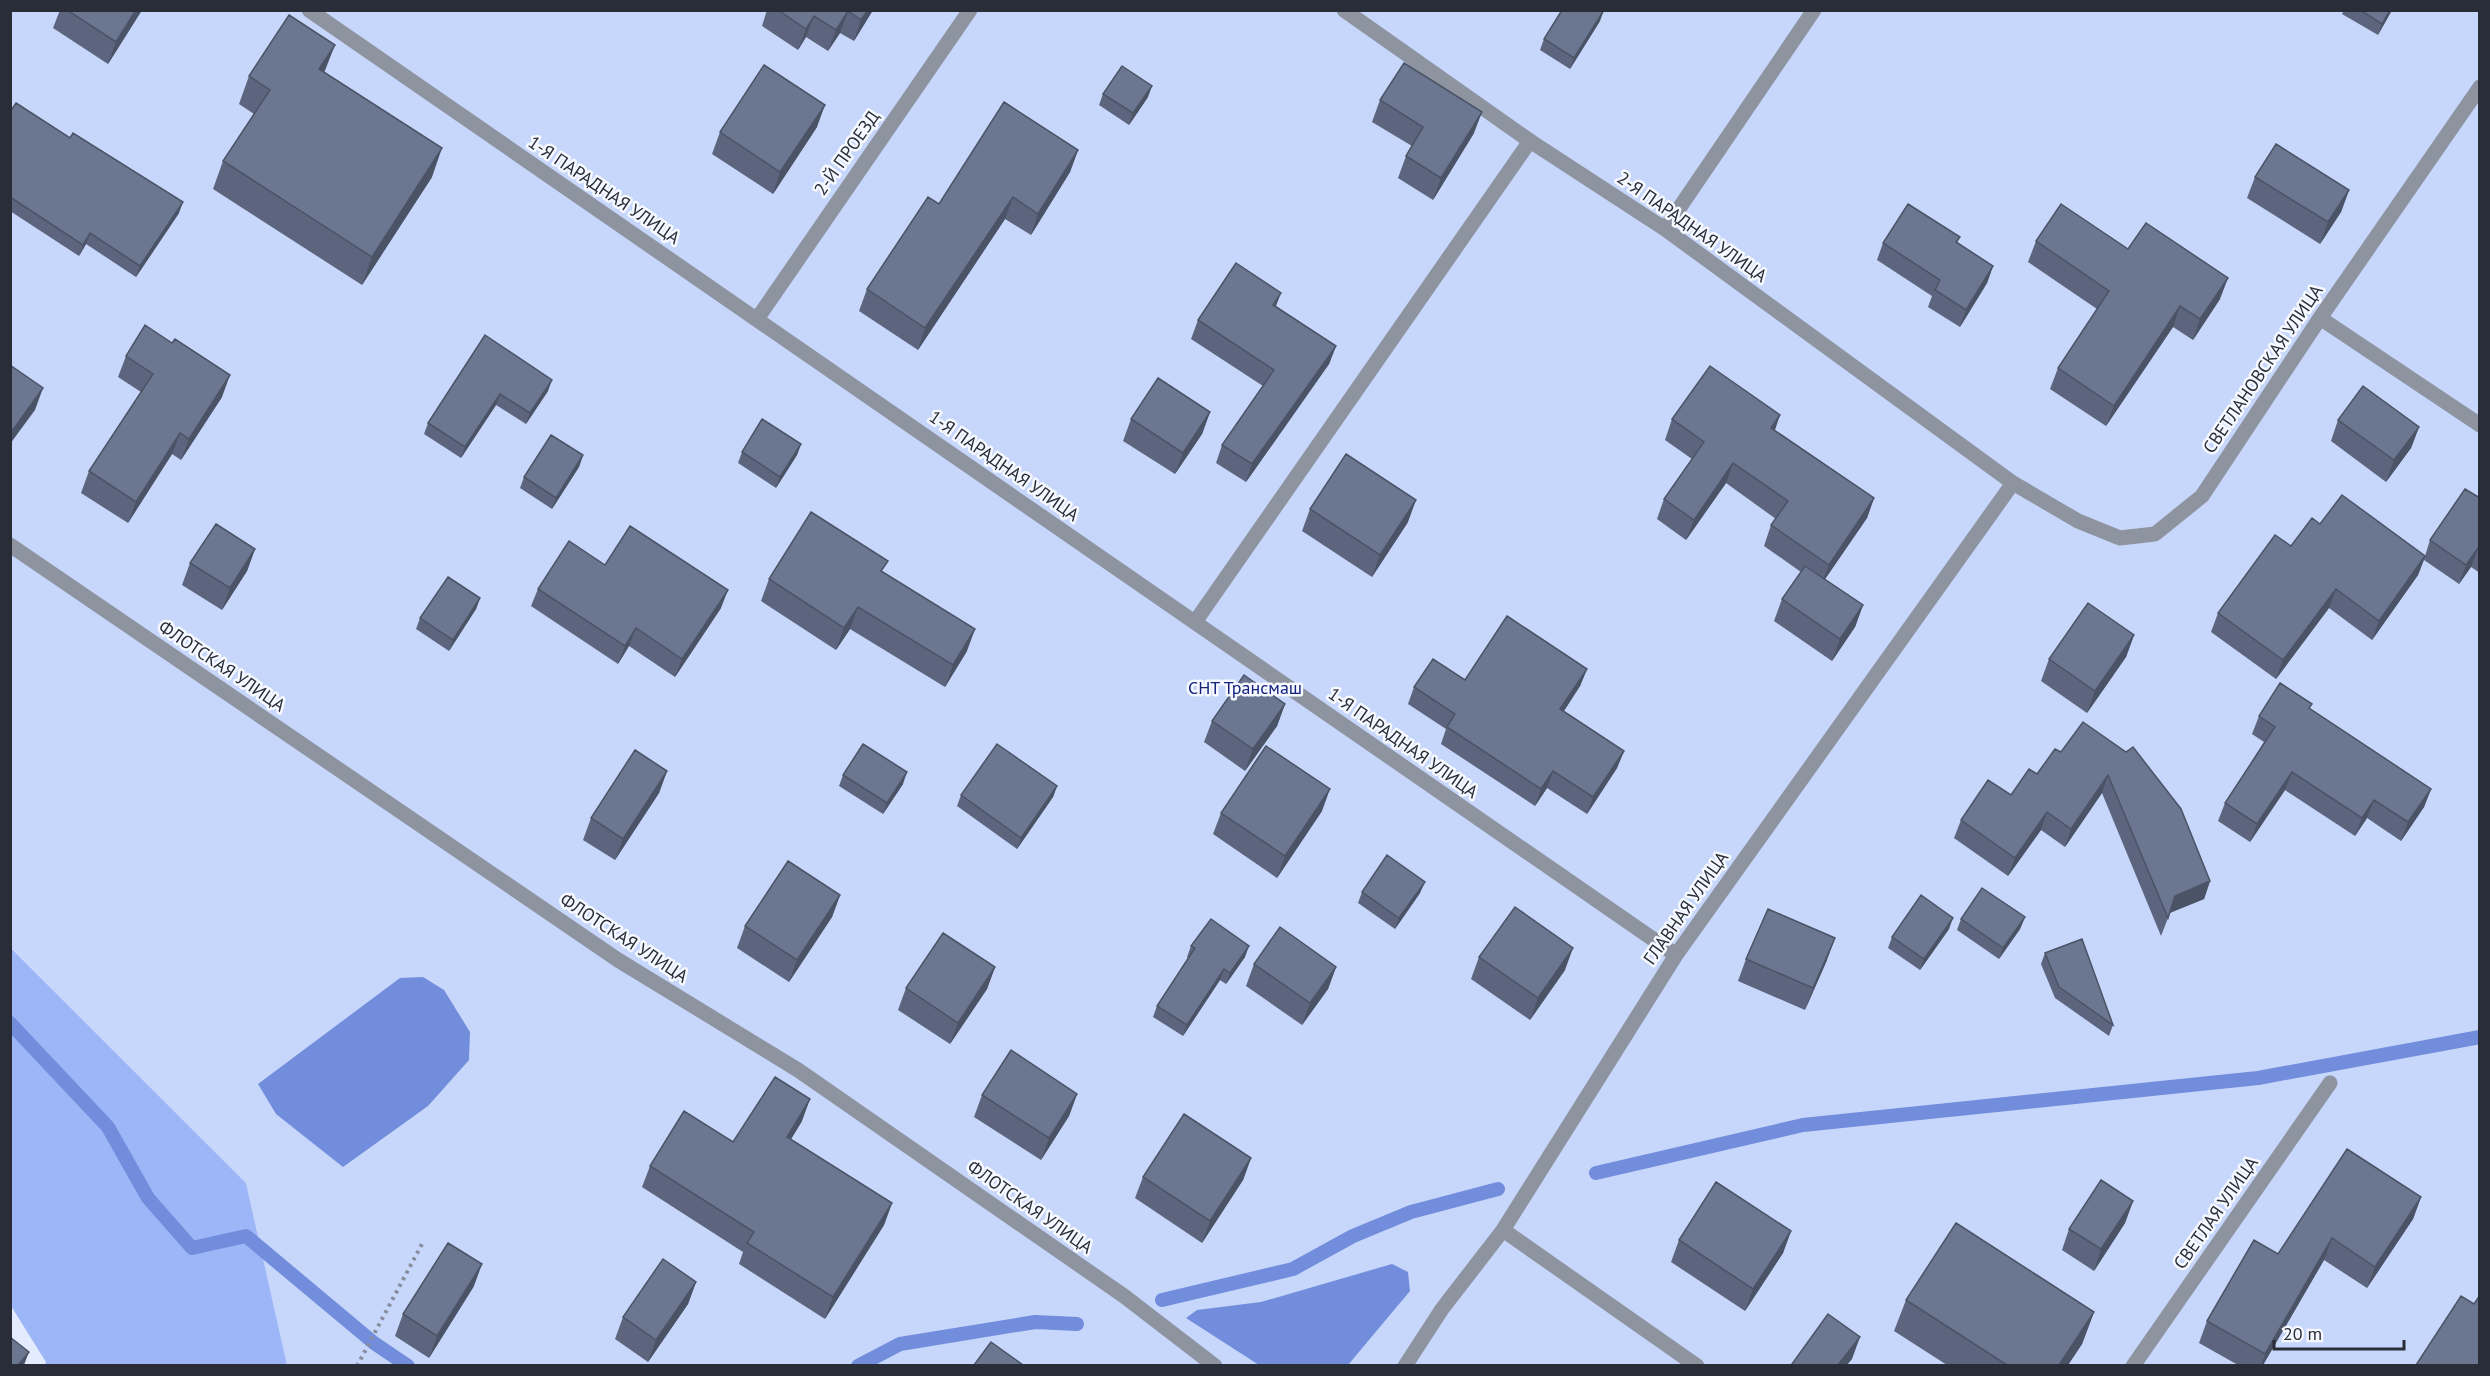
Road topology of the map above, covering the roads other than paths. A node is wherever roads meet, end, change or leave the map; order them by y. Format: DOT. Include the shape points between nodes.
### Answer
graph roads {
  1 [pos="309,10"];
  2 [pos="970,10"];
  3 [pos="1344,10"];
  4 [pos="1814,10"];
  5 [pos="2480,87"];
  6 [pos="1530,141"];
  7 [pos="1665,229"];
  8 [pos="2320,318"];
  9 [pos="757,319"];
  10 [pos="2480,425"];
  11 [pos="2013,483"];
  12 [pos="10,545"];
  13 [pos="1195,622"];
  14 [pos="1676,955"];
  15 [pos="2330,1083"];
  16 [pos="1503,1230"];
  17 [pos="1215,1365"];
  18 [pos="1405,1365"];
  19 [pos="1697,1365"];
  20 [pos="2133,1365"];
  1 -- 9 [label="street, 1-Я ПАРАДНАЯ УЛИЦА"];
  2 -- 9 [label="street, 2-Й ПРОЕЗД"];
  3 -- 6 [label="street, 2-Я ПАРАДНАЯ УЛИЦА"];
  4 -- 7 [label="street"];
  5 -- 8 [label="street, СВЕТЛАНОВСКАЯ УЛИЦА"];
  6 -- 7 [label="street, 2-Я ПАРАДНАЯ УЛИЦА"];
  6 -- 13 [label="street"];
  7 -- 11 [label="street, 2-Я ПАРАДНАЯ УЛИЦА"];
  8 -- 10 [label="street"];
  8 -- 11 [label="street, СВЕТЛАНОВСКАЯ УЛИЦА" via="2202,496 2155,534 2120,538 2078,521"];
  9 -- 13 [label="street, 1-Я ПАРАДНАЯ УЛИЦА"];
  11 -- 14 [label="street, ГЛАВНАЯ УЛИЦА"];
  12 -- 17 [label="street, ФЛОТСКАЯ УЛИЦА" via="618,960 798,1070 1124,1296"];
  13 -- 14 [label="street, 1-Я ПАРАДНАЯ УЛИЦА"];
  14 -- 16 [label="street, ГЛАВНАЯ УЛИЦА"];
  15 -- 20 [label="street, СВЕТЛАЯ УЛИЦА"];
  16 -- 18 [label="street, ГЛАВНАЯ УЛИЦА"];
  16 -- 19 [label="street"];
}
